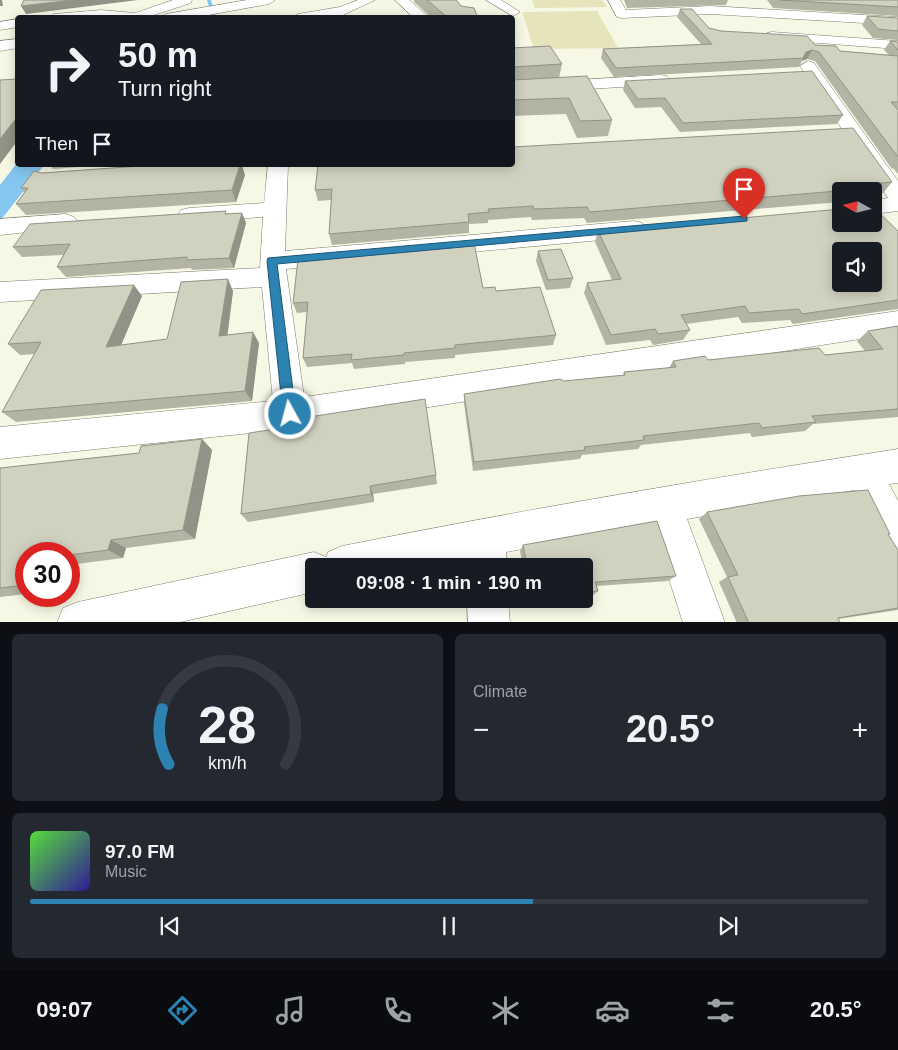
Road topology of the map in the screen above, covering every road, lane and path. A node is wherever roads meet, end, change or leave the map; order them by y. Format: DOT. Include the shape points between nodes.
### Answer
graph roads {
  1 [pos="186,0"];
  2 [pos="269,0"];
  3 [pos="369,0"];
  4 [pos="492,0"];
  5 [pos="614,0"];
  6 [pos="407,1"];
  7 [pos="250,2"];
  8 [pos="710,10"];
  9 [pos="513,12"];
  10 [pos="90,15"];
  11 [pos="116,15"];
  12 [pos="149,15"];
  13 [pos="183,15"];
  14 [pos="317,15"];
  15 [pos="420,15"];
  16 [pos="898,21"];
  17 [pos="15,24"];
  18 [pos="0,26"];
  19 [pos="707,27"];
  20 [pos="753,36"];
  21 [pos="15,44"];
  22 [pos="898,45"];
  23 [pos="0,46"];
  24 [pos="805,71"];
  25 [pos="676,79"];
  26 [pos="515,89"];
  27 [pos="853,131"];
  28 [pos="833,132"];
  29 [pos="278,167"];
  30 [pos="898,197"];
  31 [pos="898,204"];
  32 [pos="882,206"];
  33 [pos="275,209"];
  34 [pos="167,216"];
  35 [pos="88,221"];
  36 [pos="0,226"];
  37 [pos="656,228"];
  38 [pos="273,269"];
  39 [pos="0,292"];
  40 [pos="898,322"];
  41 [pos="290,414"];
  42 [pos="0,443"];
  43 [pos="881,469"];
  44 [pos="663,504"];
  45 [pos="898,540"];
  46 [pos="486,551"];
  47 [pos="419,558"];
  48 [pos="305,574"];
  49 [pos="488,608"];
  50 [pos="78,622"];
  51 [pos="489,622"];
  52 [pos="704,622"];
  1 -- 12 [label="street"];
  2 -- 7 [label="street"];
  3 -- 14 [label="street" via="343,11"];
  4 -- 9 [label="street"];
  5 -- 8 [label="street" via="622,14"];
  6 -- 15 [label="street"];
  7 -- 13 [label="street"];
  8 -- 16 [label="street"];
  8 -- 19 [label="street" via="696,16"];
  10 -- 11 [label="street"];
  17 -- 18 [label="street"];
  20 -- 22 [label="street"];
  21 -- 23 [label="street"];
  24 -- 27 [label="street"];
  25 -- 26 [label="street"];
  27 -- 28 [label="street"];
  27 -- 30 [label="street"];
  29 -- 33 [label="street"];
  31 -- 32 [label="street"];
  33 -- 34 [label="street"];
  33 -- 38 [label="street"];
  35 -- 36 [label="street"];
  37 -- 38 [label="street"];
  38 -- 39 [label="street"];
  38 -- 41 [label="street"];
  40 -- 41 [label="street"];
  41 -- 42 [label="street"];
  43 -- 44 [label="street"];
  43 -- 45 [label="street"];
  44 -- 46 [label="street"];
  44 -- 52 [label="street"];
  46 -- 47 [label="street"];
  48 -- 50 [label="street"];
  49 -- 51 [label="street"];
}
